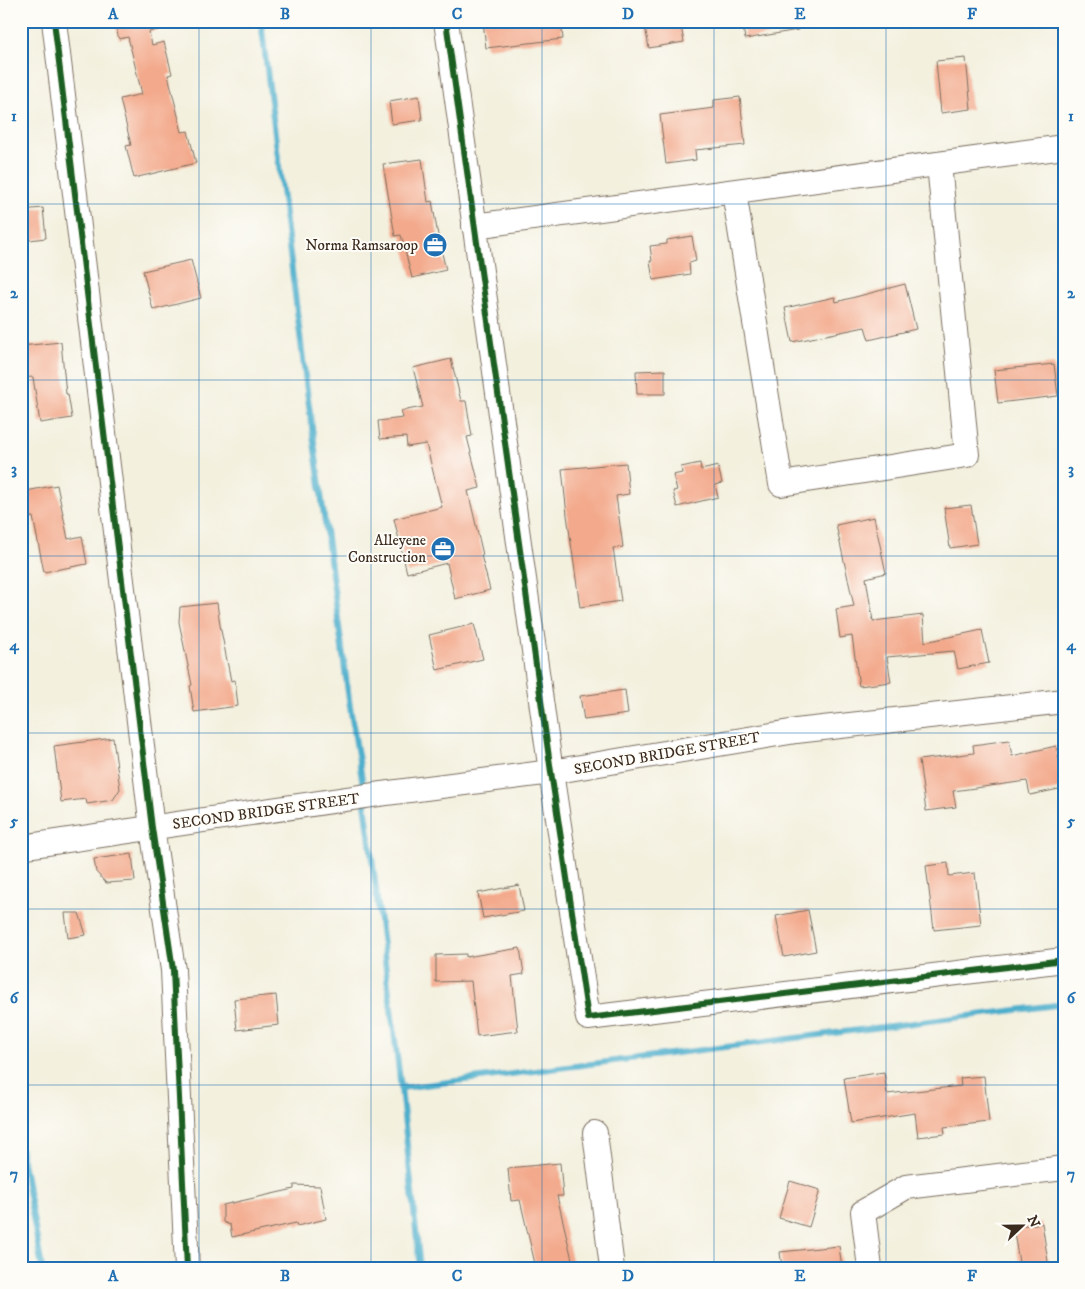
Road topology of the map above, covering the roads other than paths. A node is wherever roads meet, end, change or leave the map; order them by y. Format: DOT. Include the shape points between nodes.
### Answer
graph roads {
  1 [pos="54,21"];
  2 [pos="446,21"];
  3 [pos="1064,147"];
  4 [pos="939,164"];
  5 [pos="734,192"];
  6 [pos="474,226"];
  7 [pos="1064,700"];
  8 [pos="551,772"];
  9 [pos="152,828"];
  10 [pos="21,847"];
  11 [pos="1064,960"];
  12 [pos="595,1133"];
  13 [pos="1064,1168"];
  14 [pos="187,1268"];
  15 [pos="612,1268"];
  16 [pos="870,1268"];
  1 -- 9 [label="street"];
  2 -- 6 [label="street"];
  3 -- 4 [label="street"];
  4 -- 5 [label="street"];
  4 -- 5 [label="street" via="967,455 781,484"];
  5 -- 6 [label="street"];
  6 -- 8 [label="street"];
  7 -- 8 [label="street, SECOND BRIDGE STREET" via="796,731"];
  8 -- 9 [label="street, SECOND BRIDGE STREET"];
  8 -- 11 [label="street" via="588,1018"];
  9 -- 10 [label="street, SECOND BRIDGE STREET"];
  9 -- 14 [label="street" via="173,970"];
  12 -- 15 [label="street"];
  13 -- 16 [label="street" via="906,1187 863,1212"];
}
